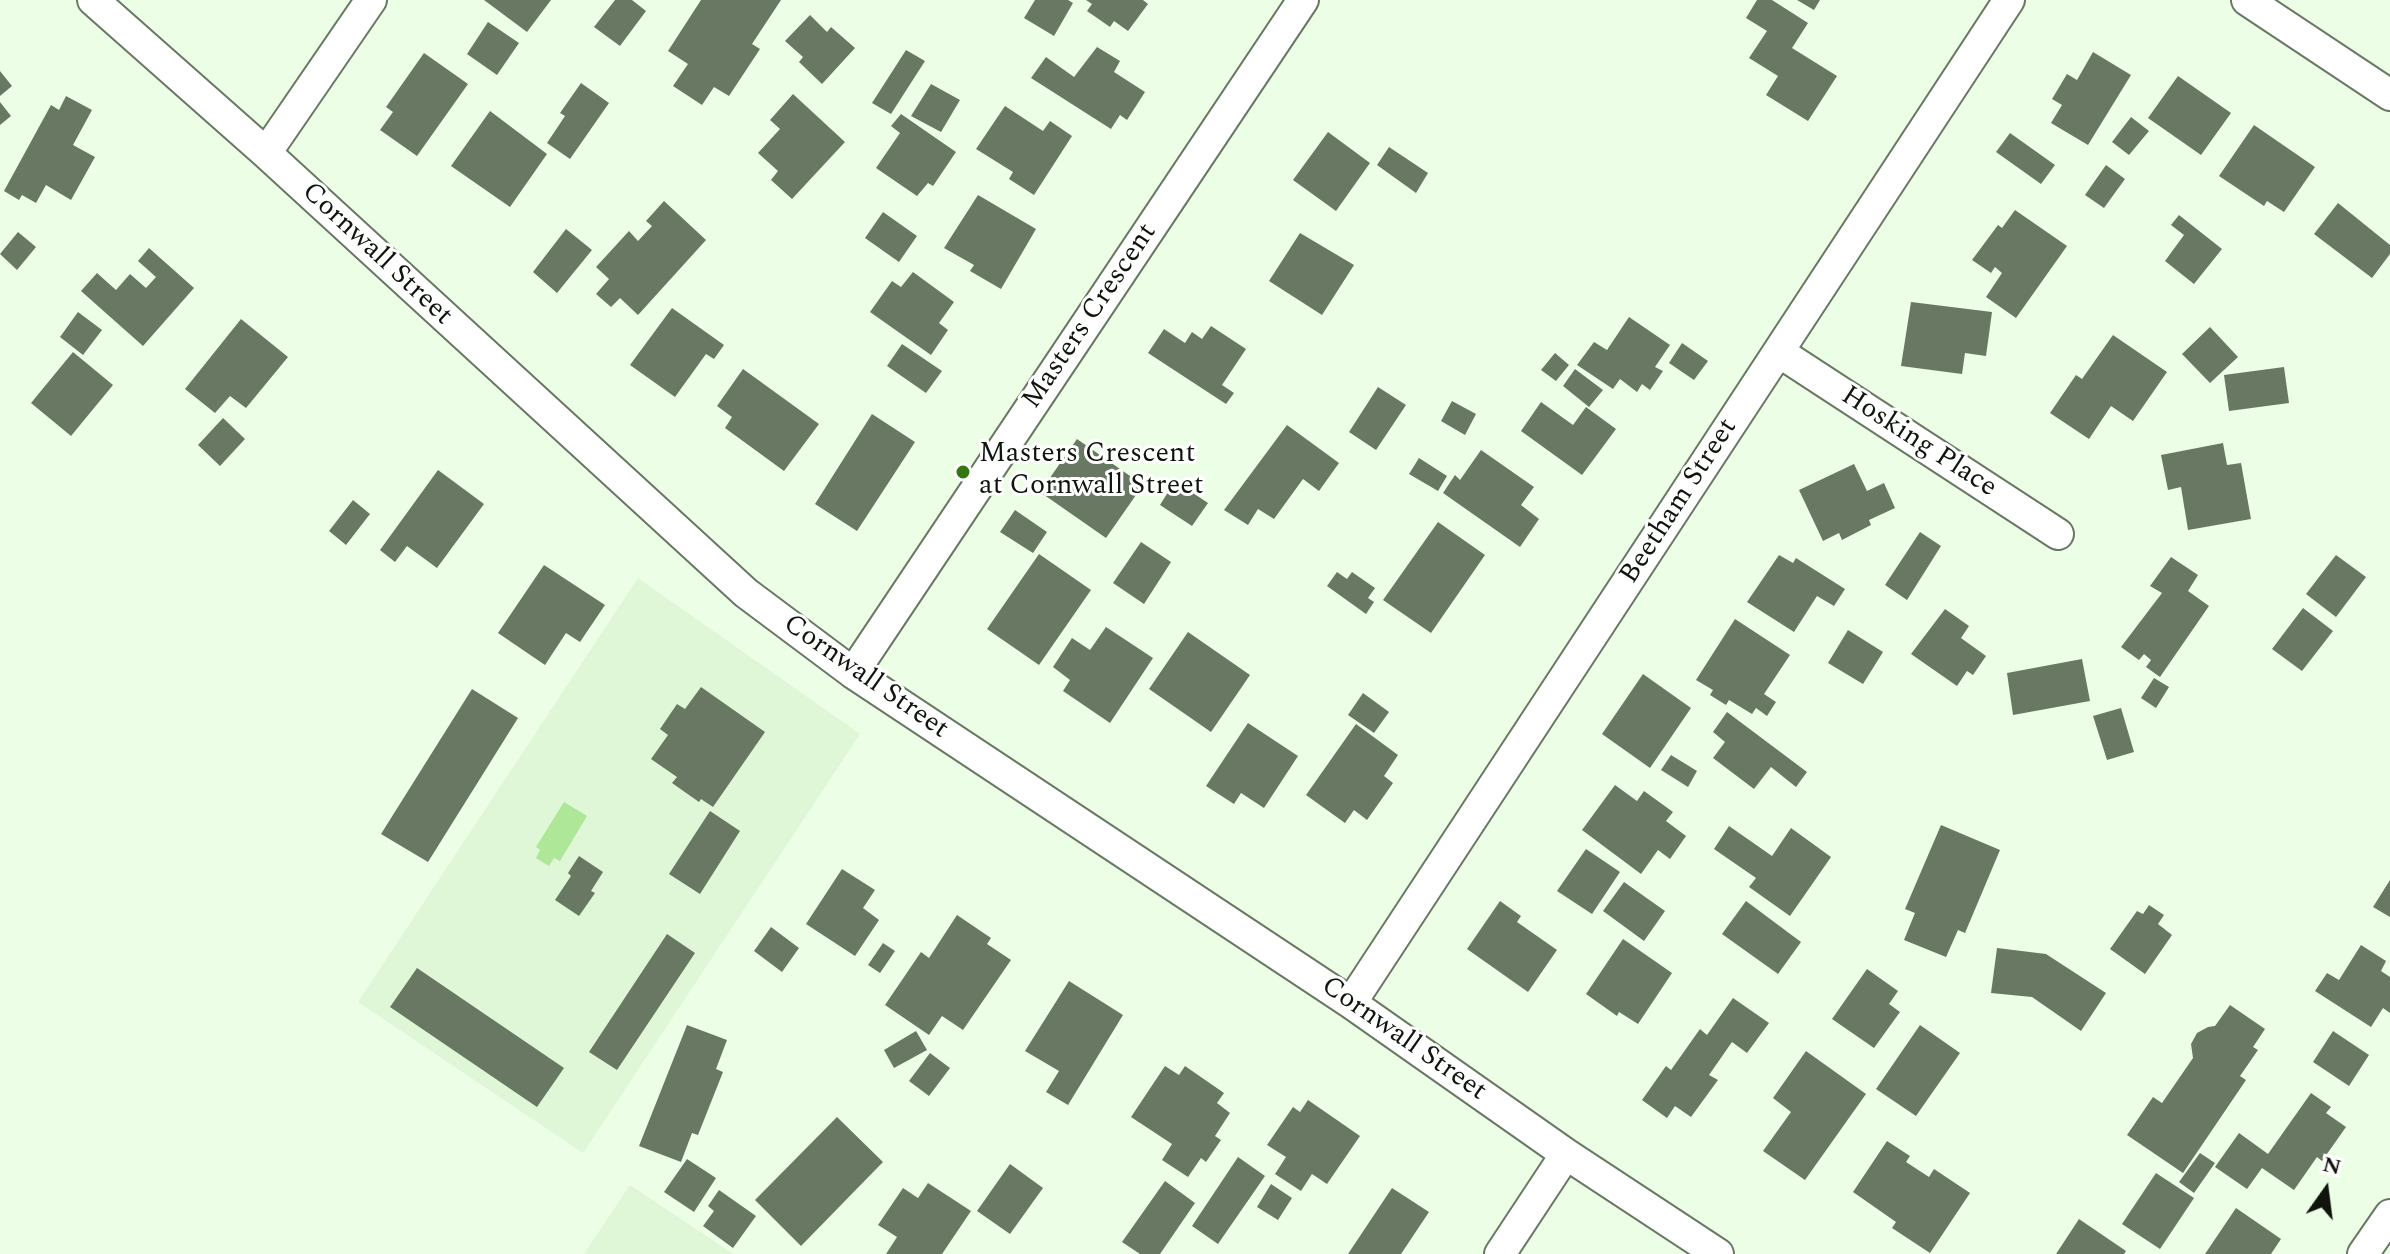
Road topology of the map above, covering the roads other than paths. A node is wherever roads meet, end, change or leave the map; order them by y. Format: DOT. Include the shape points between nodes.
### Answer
graph roads {
  1 [pos="93,0"];
  2 [pos="371,0"];
  3 [pos="1303,0"];
  4 [pos="2009,0"];
  5 [pos="2247,0"];
  6 [pos="2390,95"];
  7 [pos="266,153"];
  8 [pos="1779,352"];
  9 [pos="2058,534"];
  10 [pos="853,673"];
  11 [pos="1351,1003"];
  12 [pos="1566,1154"];
  13 [pos="2390,1215"];
  14 [pos="1500,1254"];
  15 [pos="1718,1254"];
  16 [pos="2363,1254"];
  1 -- 7 [label="street, Cornwall Street"];
  2 -- 7 [label="street"];
  3 -- 10 [label="street, Masters Crescent"];
  4 -- 8 [label="street, Beetham Street"];
  5 -- 6 [label="street"];
  7 -- 10 [label="street, Cornwall Street" via="746,593"];
  8 -- 9 [label="street, Hosking Place"];
  8 -- 11 [label="street, Beetham Street"];
  10 -- 11 [label="street, Cornwall Street"];
  11 -- 12 [label="street, Cornwall Street"];
  12 -- 14 [label="street"];
  12 -- 15 [label="street, Cornwall Street"];
  13 -- 16 [label="street"];
}
